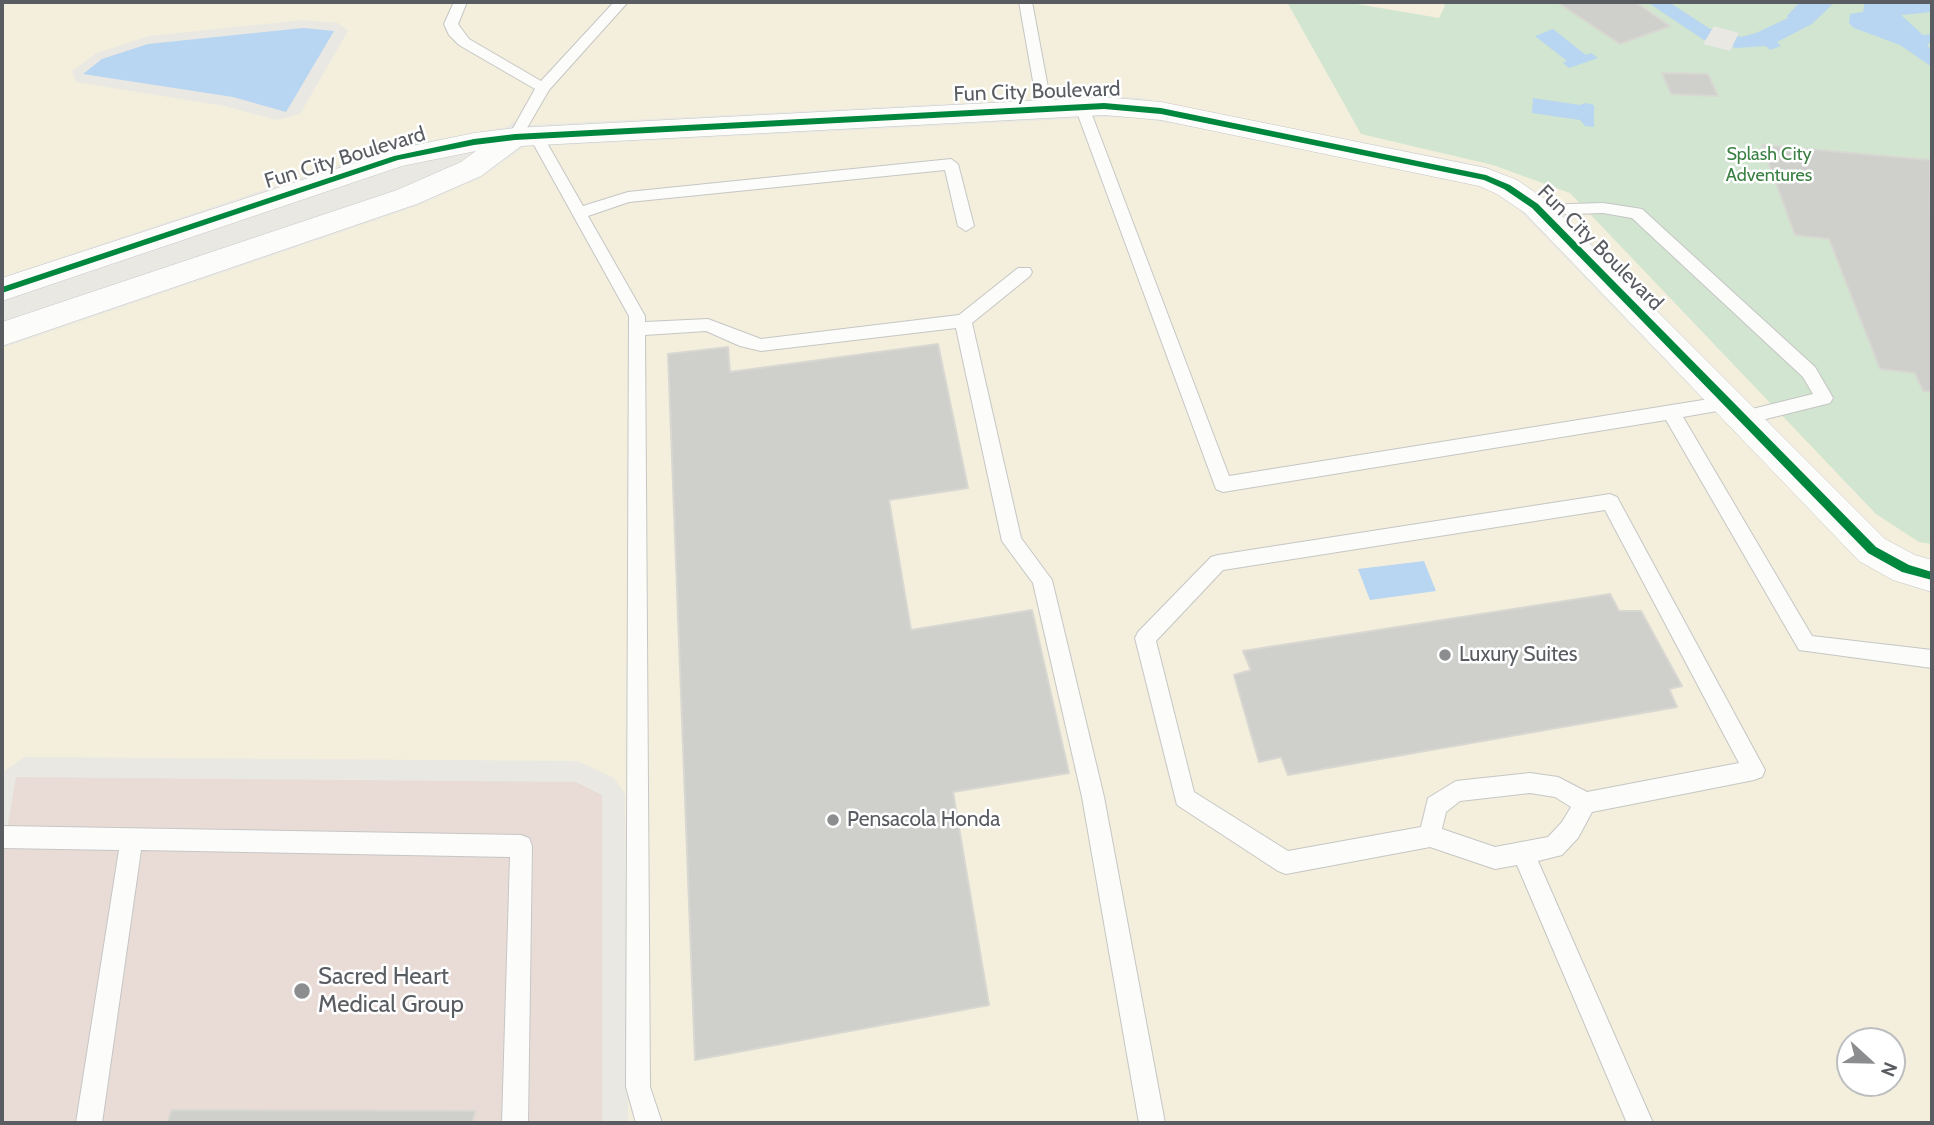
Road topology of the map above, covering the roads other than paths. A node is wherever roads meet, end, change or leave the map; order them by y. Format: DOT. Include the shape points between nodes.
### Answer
graph roads {
  1 [pos="460,2"];
  2 [pos="621,2"];
  3 [pos="1025,2"];
  4 [pos="543,88"];
  5 [pos="1082,107"];
  6 [pos="1045,109"];
  7 [pos="526,136"];
  8 [pos="1538,210"];
  9 [pos="579,213"];
  10 [pos="966,226"];
  11 [pos="1024,272"];
  12 [pos="2,290"];
  13 [pos="963,321"];
  14 [pos="637,329"];
  15 [pos="2,334"];
  16 [pos="1735,411"];
  17 [pos="1671,412"];
  18 [pos="1932,576"];
  19 [pos="1932,659"];
  20 [pos="1585,803"];
  21 [pos="1430,836"];
  22 [pos="2,837"];
  23 [pos="132,839"];
  24 [pos="1523,852"];
  25 [pos="89,1123"];
  26 [pos="515,1123"];
  27 [pos="649,1123"];
  28 [pos="1152,1123"];
  29 [pos="1640,1123"];
  1 -- 4 [label="lane" via="451,24 454,32"];
  2 -- 4 [label="lane"];
  3 -- 6 [label="lane"];
  4 -- 7 [label="lane"];
  5 -- 6 [label="street, Fun City Boulevard"];
  5 -- 8 [label="street, Fun City Boulevard" via="1161,111 1486,178"];
  5 -- 17 [label="lane" via="1223,484"];
  6 -- 7 [label="street, Fun City Boulevard"];
  7 -- 9 [label="lane"];
  7 -- 12 [label="street, Fun City Boulevard" via="397,158"];
  7 -- 15 [label="street" via="471,169 407,197"];
  8 -- 16 [label="street, Fun City Boulevard"];
  8 -- 16 [label="lane" via="1603,208 1637,213 1809,372 1824,398"];
  9 -- 10 [label="lane" via="628,197 951,164"];
  9 -- 14 [label="lane" via="636,316"];
  11 -- 13 [label="lane"];
  13 -- 14 [label="lane" via="761,345 708,325"];
  13 -- 28 [label="lane" via="1012,541 1042,580 1093,797"];
  14 -- 27 [label="lane" via="638,1087"];
  16 -- 17 [label="lane"];
  16 -- 18 [label="street, Fun City Boulevard" via="1872,550 1906,569"];
  17 -- 19 [label="lane" via="1806,644"];
  20 -- 21 [label="lane" via="1558,787 1530,783 1456,791 1436,806"];
  20 -- 21 [label="lane" via="1754,770 1610,502 1218,564 1145,638 1185,798 1286,863"];
  20 -- 24 [label="lane" via="1554,847"];
  21 -- 24 [label="lane" via="1495,858"];
  22 -- 23 [label="lane"];
  23 -- 25 [label="lane"];
  23 -- 26 [label="lane" via="521,846"];
  24 -- 29 [label="lane"];
}
